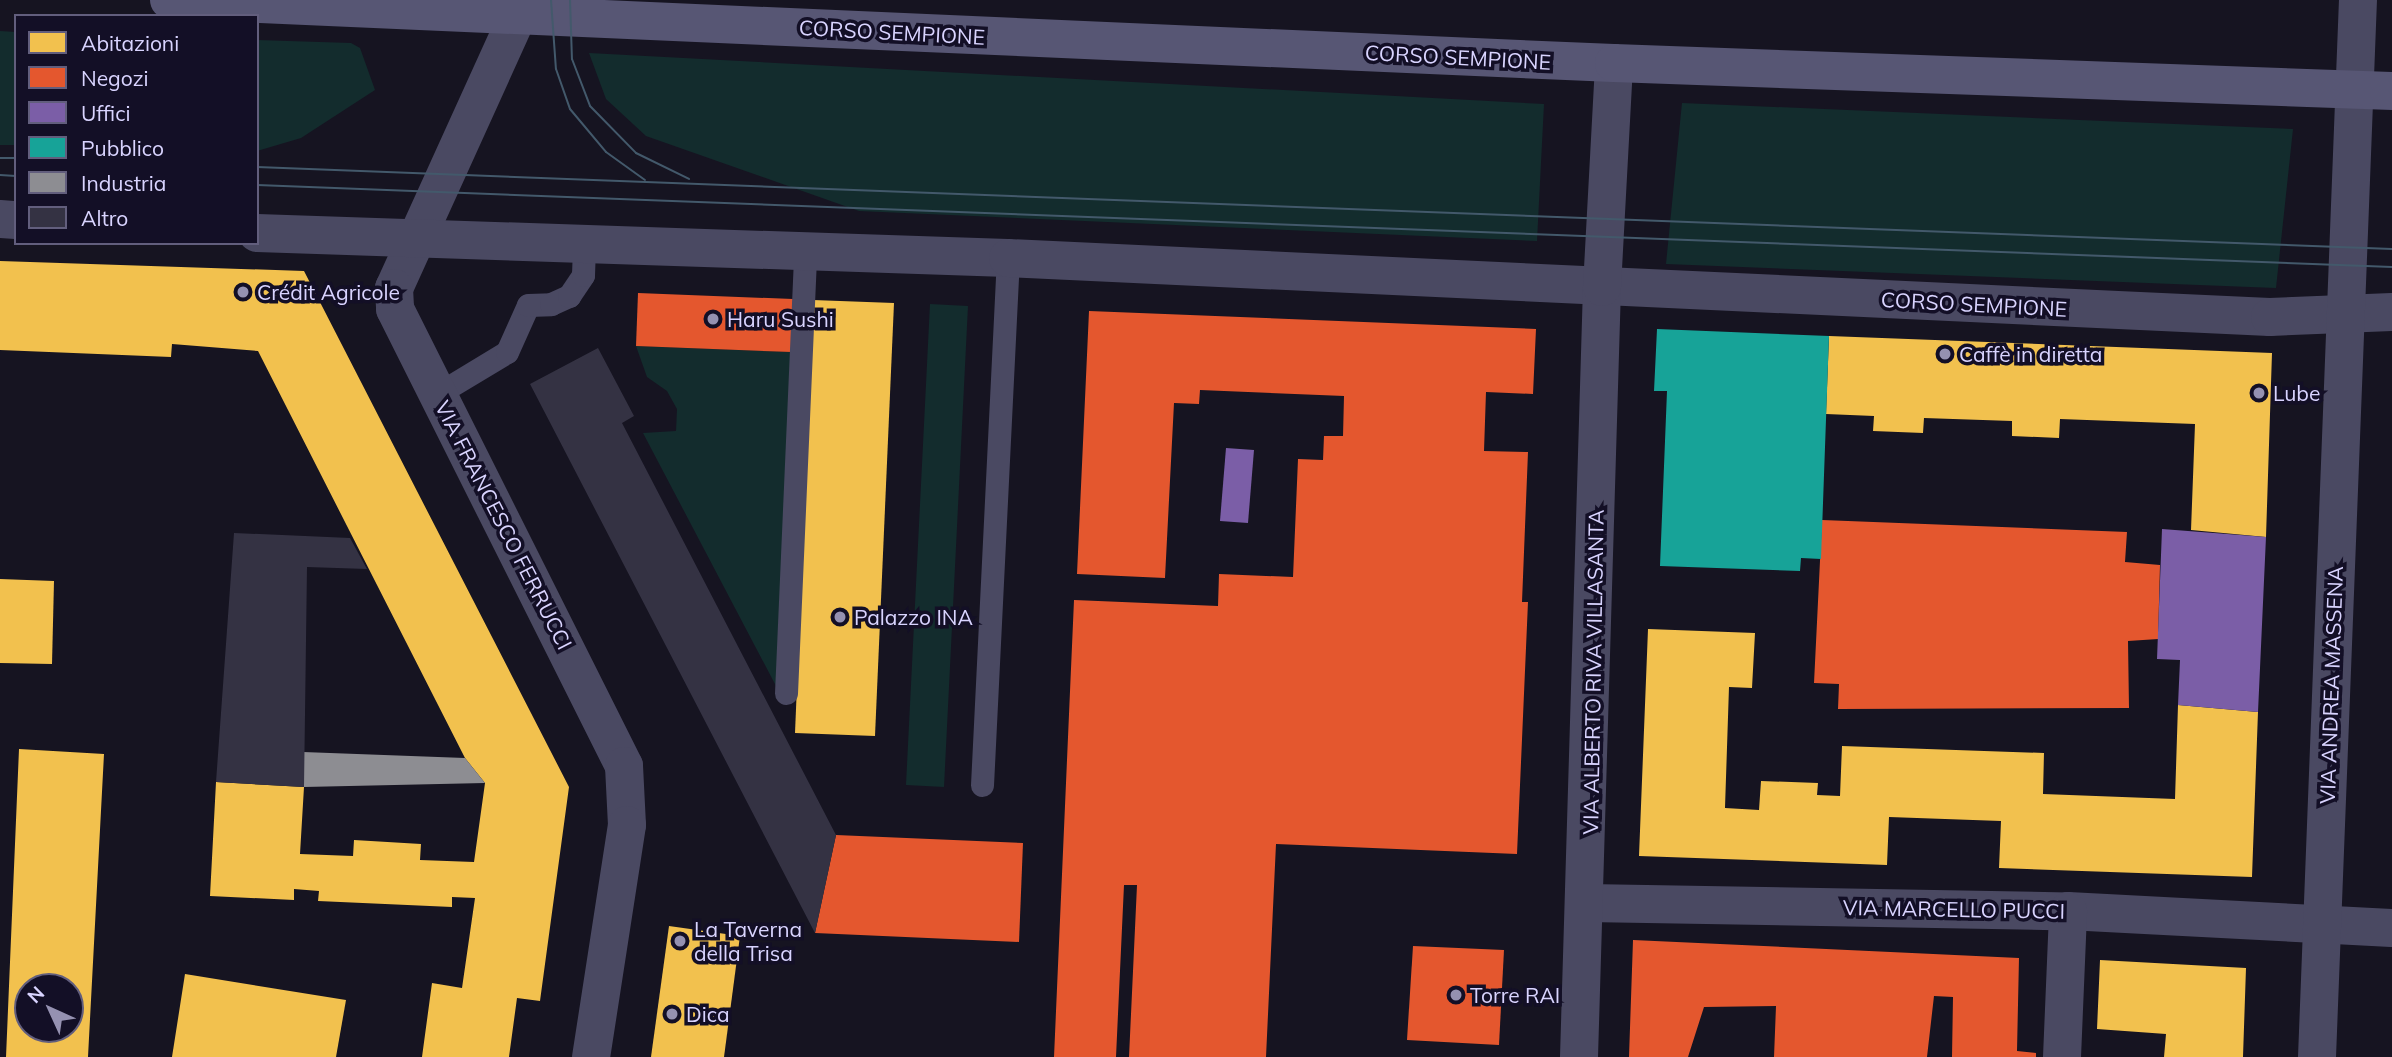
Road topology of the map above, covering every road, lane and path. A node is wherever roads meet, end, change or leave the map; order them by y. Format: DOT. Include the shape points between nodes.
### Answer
graph roads {
  1 [pos="169,0"];
  2 [pos="2358,0"];
  3 [pos="522,8"];
  4 [pos="1614,64"];
  5 [pos="2353,90"];
  6 [pos="2392,92"];
  7 [pos="259,233"];
  8 [pos="414,240"];
  9 [pos="584,244"];
  10 [pos="806,252"];
  11 [pos="1008,258"];
  12 [pos="1602,287"];
  13 [pos="2392,312"];
  14 [pos="2346,314"];
  15 [pos="439,393"];
  16 [pos="786,693"];
  17 [pos="982,785"];
  18 [pos="1587,903"];
  19 [pos="2068,911"];
  20 [pos="2321,925"];
  21 [pos="2392,928"];
  22 [pos="591,1057"];
  23 [pos="1579,1057"];
  24 [pos="2062,1057"];
  25 [pos="2317,1057"];
  1 -- 3 [label="main road, CORSO SEMPIONE"];
  2 -- 5 [label="street"];
  3 -- 4 [label="main road, CORSO SEMPIONE"];
  3 -- 8 [label="street, VIA FRANCESCO FERRUCCI"];
  4 -- 5 [label="main road, CORSO SEMPIONE"];
  4 -- 12 [label="street"];
  5 -- 6 [label="main road, CORSO SEMPIONE"];
  5 -- 14 [label="street"];
  7 -- 8 [label="street, CORSO SEMPIONE"];
  8 -- 9 [label="street, CORSO SEMPIONE"];
  8 -- 15 [label="street, VIA FRANCESCO FERRUCCI" via="399,269 396,309"];
  9 -- 10 [label="street, CORSO SEMPIONE"];
  9 -- 15 [label="lane" via="583,275 569,296 551,304 528,305 507,352"];
  10 -- 11 [label="street, CORSO SEMPIONE"];
  10 -- 16 [label="lane"];
  11 -- 12 [label="street, CORSO SEMPIONE"];
  11 -- 17 [label="lane"];
  12 -- 14 [label="street, CORSO SEMPIONE" via="2270,317"];
  12 -- 18 [label="street, VIA ALBERTO RIVA VILLASANTA"];
  13 -- 14 [label="street, CORSO SEMPIONE"];
  14 -- 20 [label="street, VIA ANDREA MASSENA"];
  15 -- 22 [label="street, VIA FRANCESCO FERRUCCI" via="624,766 627,825"];
  18 -- 19 [label="street, VIA MARCELLO PUCCI"];
  18 -- 23 [label="street, VIA ALBERTO RIVA VILLASANTA"];
  19 -- 20 [label="street, VIA MARCELLO PUCCI"];
  19 -- 24 [label="street"];
  20 -- 21 [label="street, VIA MARCELLO PUCCI"];
  20 -- 25 [label="street, VIA ANDREA MASSENA"];
}
